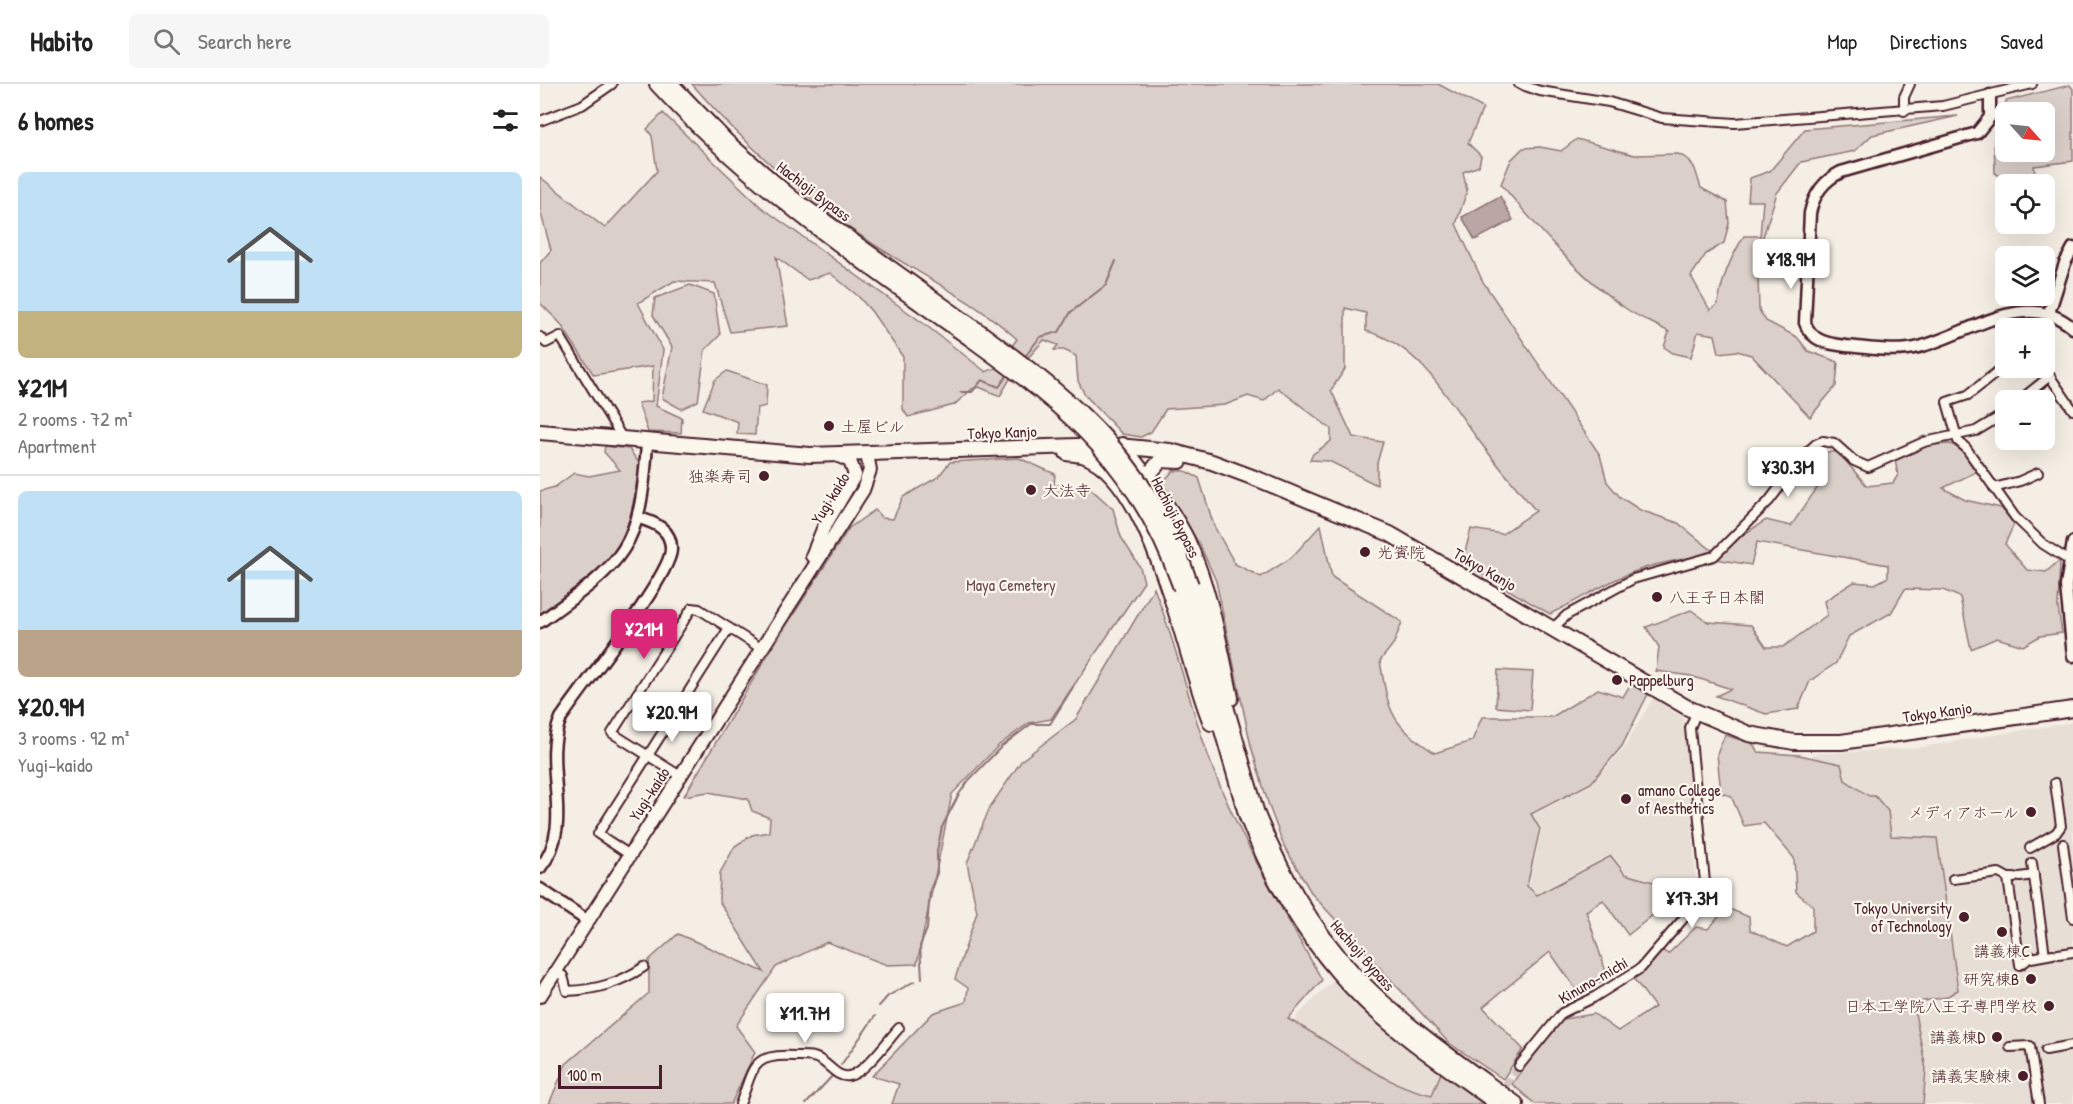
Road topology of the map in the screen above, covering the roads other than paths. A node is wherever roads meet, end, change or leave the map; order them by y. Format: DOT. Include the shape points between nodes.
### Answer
graph roads {
  1 [pos="646,84"];
  2 [pos="657,84"];
  3 [pos="670,84"];
  4 [pos="680,84"];
  5 [pos="1519,84"];
  6 [pos="1910,84"];
  7 [pos="2032,84"];
  8 [pos="612,85"];
  9 [pos="1990,95"];
  10 [pos="1904,111"];
  11 [pos="540,121"];
  12 [pos="722,152"];
  13 [pos="792,198"];
  14 [pos="2073,248"];
  15 [pos="2049,313"];
  16 [pos="1997,318"];
  17 [pos="1995,319"];
  18 [pos="2073,328"];
  19 [pos="975,336"];
  20 [pos="540,337"];
  21 [pos="1995,374"];
  22 [pos="2048,378"];
  23 [pos="2051,378"];
  24 [pos="2032,390"];
  25 [pos="2073,411"];
  26 [pos="1995,420"];
  27 [pos="540,432"];
  28 [pos="1956,436"];
  29 [pos="623,440"];
  30 [pos="647,442"];
  31 [pos="1115,445"];
  32 [pos="1048,447"];
  33 [pos="867,454"];
  34 [pos="836,455"];
  35 [pos="1212,462"];
  36 [pos="2038,472"];
  37 [pos="1112,477"];
  38 [pos="1149,481"];
  39 [pos="1994,488"];
  40 [pos="639,518"];
  41 [pos="2073,542"];
  42 [pos="812,556"];
  43 [pos="2071,562"];
  44 [pos="1186,586"];
  45 [pos="540,622"];
  46 [pos="729,628"];
  47 [pos="1553,628"];
  48 [pos="758,646"];
  49 [pos="2073,657"];
  50 [pos="2073,709"];
  51 [pos="1696,713"];
  52 [pos="648,756"];
  53 [pos="1232,769"];
  54 [pos="674,772"];
  55 [pos="1245,778"];
  56 [pos="2055,783"];
  57 [pos="2063,844"];
  58 [pos="2030,848"];
  59 [pos="627,853"];
  60 [pos="2069,859"];
  61 [pos="2032,863"];
  62 [pos="540,868"];
  63 [pos="2034,874"];
  64 [pos="2014,878"];
  65 [pos="1953,879"];
  66 [pos="540,889"];
  67 [pos="2073,918"];
  68 [pos="585,919"];
  69 [pos="2073,952"];
  70 [pos="2052,954"];
  71 [pos="644,968"];
  72 [pos="556,971"];
  73 [pos="540,981"];
  74 [pos="540,996"];
  75 [pos="899,1028"];
  76 [pos="2073,1045"];
  77 [pos="2010,1047"];
  78 [pos="2039,1050"];
  79 [pos="1519,1066"];
  80 [pos="740,1104"];
  81 [pos="1498,1104"];
  82 [pos="1516,1104"];
  83 [pos="2039,1104"];
  1 -- 12 [label="highway"];
  2 -- 12 [label="highway, Hachioji Bypass"];
  3 -- 13 [label="highway, Hachioji Bypass" via="727,142"];
  4 -- 13 [label="highway"];
  5 -- 10 [label="street" via="1609,102 1662,118 1694,121 1758,123"];
  6 -- 10 [label="street"];
  7 -- 9 [label="street"];
  8 -- 11 [label="street" via="582,105"];
  9 -- 10 [label="street"];
  9 -- 17 [label="street" via="1990,117 1974,135 1841,172 1823,185 1810,213 1804,318 1813,336 1826,343 1893,350 1920,347"];
  12 -- 19 [label="highway, Hachioji Bypass" via="787,206"];
  13 -- 19 [label="highway, Hachioji Bypass"];
  14 -- 15 [label="street"];
  15 -- 16 [label="street" via="2022,311"];
  15 -- 18 [label="street"];
  19 -- 44 [label="highway, Hachioji Bypass, bridge" via="1051,398 1094,440 1143,505"];
  20 -- 29 [label="street" via="546,343 560,336"];
  21 -- 28 [label="street" via="1968,395 1947,402"];
  22 -- 24 [label="street"];
  23 -- 25 [label="street"];
  26 -- 28 [label="street" via="1976,431"];
  27 -- 29 [label="highway"];
  28 -- 39 [label="street"];
  28 -- 47 [label="street" via="1912,446 1868,467 1854,461 1834,443 1816,444 1769,501 1714,556 1634,579 1567,615"];
  29 -- 30 [label="highway"];
  30 -- 34 [label="highway"];
  30 -- 40 [label="street"];
  31 -- 32 [label="highway, Tokyo Kanjo"];
  31 -- 35 [label="highway, Tokyo Kanjo" via="1170,451"];
  31 -- 37 [label="highway" via="1105,464"];
  31 -- 38 [label="highway"];
  32 -- 33 [label="highway, Tokyo Kanjo"];
  32 -- 37 [label="highway" via="1083,455"];
  33 -- 34 [label="highway"];
  33 -- 42 [label="main road, Yugi kaido" via="861,480"];
  33 -- 48 [label="main road, Yugi-kaido" via="870,470 863,490"];
  34 -- 42 [label="main road" via="850,461 855,475"];
  35 -- 38 [label="highway" via="1161,460 1150,473"];
  35 -- 47 [label="highway, Tokyo Kanjo" via="1390,534"];
  36 -- 39 [label="street"];
  37 -- 53 [label="highway" via="1145,530 1173,603 1201,699"];
  38 -- 55 [label="highway" via="1186,539 1203,582 1223,660"];
  39 -- 43 [label="street" via="2029,531"];
  40 -- 45 [label="street" via="629,542 611,568"];
  40 -- 62 [label="street" via="665,531 671,547 669,562 555,730 549,762 556,834"];
  41 -- 43 [label="street"];
  42 -- 48 [label="main road, Yugi-kaido"];
  43 -- 49 [label="street" via="2067,606"];
  44 -- 53 [label="highway, Hachioji Bypass"];
  44 -- 55 [label="highway, Hachioji Bypass"];
  46 -- 48 [label="street"];
  46 -- 52 [label="street"];
  46 -- 52 [label="street" via="692,608 612,733"];
  47 -- 51 [label="highway, Tokyo Kanjo"];
  48 -- 54 [label="main road, Yugi-kaido"];
  48 -- 59 [label="main road, Yugi-kaido"];
  50 -- 51 [label="highway, Tokyo Kanjo" via="1813,744 1749,734"];
  51 -- 79 [label="street, Kinuno-michi" via="1690,728 1705,882 1702,897 1641,968 1562,1013"];
  52 -- 54 [label="street"];
  52 -- 59 [label="street" via="598,834"];
  53 -- 81 [label="highway, Hachioji Bypass" via="1270,871 1325,957 1389,1022"];
  54 -- 59 [label="main road, Yugi-kaido"];
  55 -- 82 [label="highway, Hachioji Bypass" via="1285,876 1346,964 1396,1014"];
  56 -- 58 [label="street" via="2061,826"];
  57 -- 60 [label="street"];
  59 -- 68 [label="main road, Yugi-kaido"];
  60 -- 67 [label="street"];
  61 -- 63 [label="street"];
  63 -- 64 [label="street"];
  63 -- 70 [label="street"];
  64 -- 65 [label="street" via="1999,873"];
  64 -- 70 [label="street" via="2020,965"];
  66 -- 68 [label="street"];
  68 -- 72 [label="main road, Yugi-kaido"];
  68 -- 73 [label="main road, Yugi-kaido"];
  69 -- 70 [label="street"];
  71 -- 72 [label="street" via="611,984 567,991 563,976"];
  72 -- 74 [label="main road, Yugi-kaido"];
  75 -- 80 [label="street" via="859,1072 848,1077 840,1076 814,1057 771,1055 758,1063"];
  76 -- 78 [label="street"];
  77 -- 78 [label="street" via="2029,1045"];
  78 -- 83 [label="street"];
}
